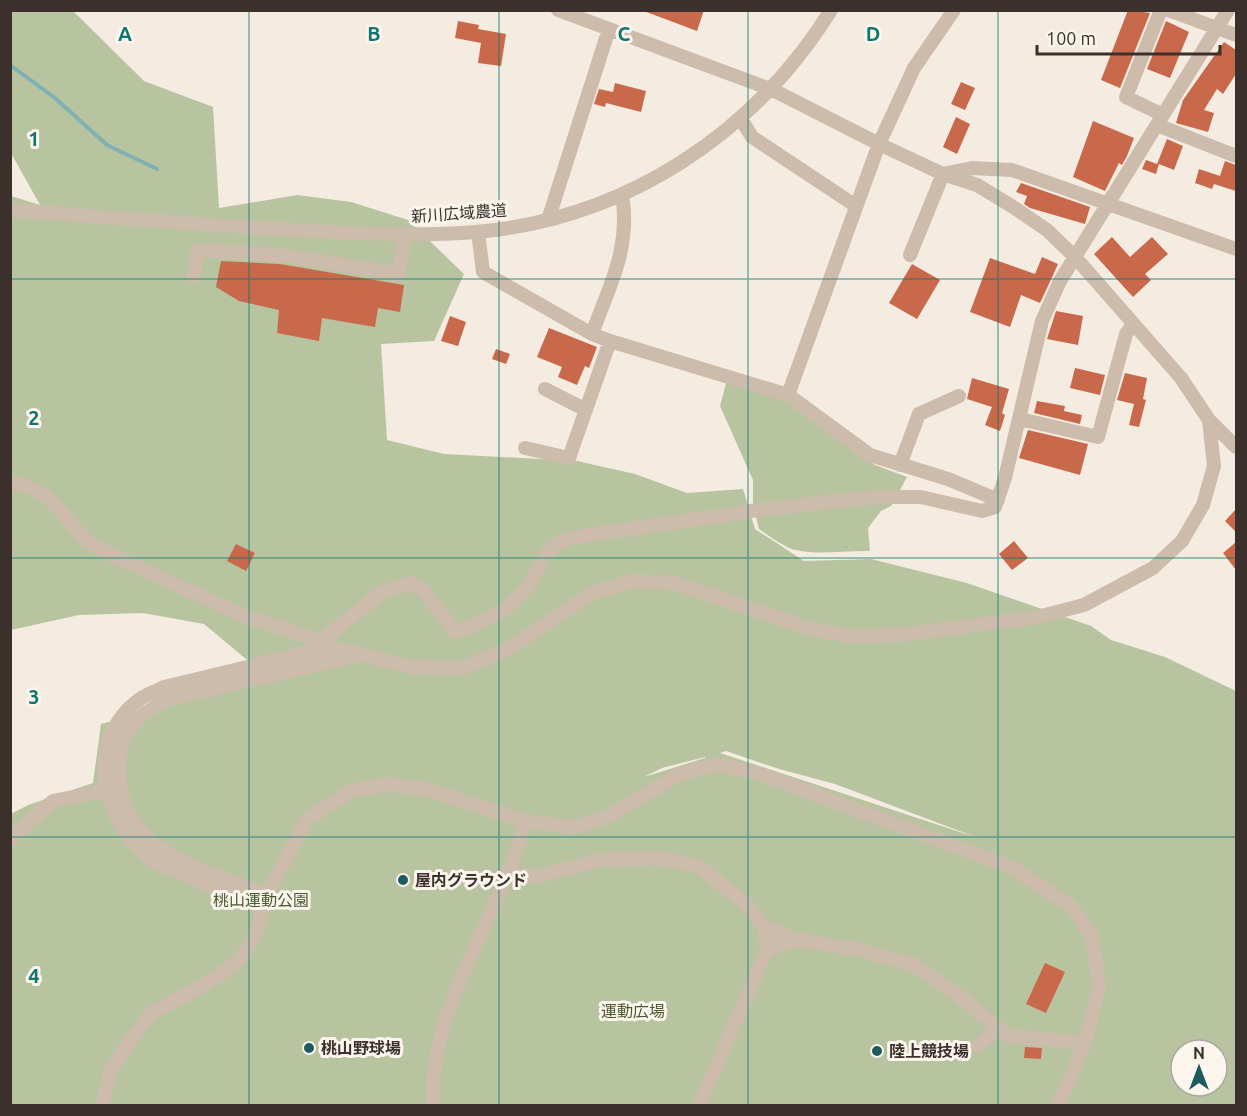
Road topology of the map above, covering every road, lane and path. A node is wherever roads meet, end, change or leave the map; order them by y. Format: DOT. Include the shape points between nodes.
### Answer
graph roads {
  1 [pos="558,10"];
  2 [pos="831,10"];
  3 [pos="954,10"];
  4 [pos="1161,10"];
  5 [pos="1168,10"];
  6 [pos="1228,10"];
  7 [pos="1218,28"];
  8 [pos="609,29"];
  9 [pos="1236,35"];
  10 [pos="773,90"];
  11 [pos="741,119"];
  12 [pos="1160,120"];
  13 [pos="879,144"];
  14 [pos="1236,156"];
  15 [pos="944,174"];
  16 [pos="622,194"];
  17 [pos="1107,205"];
  18 [pos="856,206"];
  19 [pos="10,210"];
  20 [pos="548,220"];
  21 [pos="478,232"];
  22 [pos="406,234"];
  23 [pos="1236,249"];
  24 [pos="910,255"];
  25 [pos="1075,257"];
  26 [pos="193,276"];
  27 [pos="1133,324"];
  28 [pos="592,334"];
  29 [pos="610,342"];
  30 [pos="545,389"];
  31 [pos="788,395"];
  32 [pos="959,396"];
  33 [pos="586,410"];
  34 [pos="1020,419"];
  35 [pos="1209,420"];
  36 [pos="1236,447"];
  37 [pos="525,448"];
  38 [pos="900,465"];
  39 [pos="10,483"];
  40 [pos="998,500"];
  41 [pos="321,641"];
  42 [pos="360,656"];
  43 [pos="112,789"];
  44 [pos="525,821"];
  45 [pos="10,839"];
  46 [pos="509,873"];
  47 [pos="267,895"];
  48 [pos="264,909"];
  49 [pos="764,927"];
  50 [pos="797,940"];
  51 [pos="767,950"];
  52 [pos="998,1029"];
  53 [pos="1085,1043"];
  54 [pos="977,1046"];
  55 [pos="102,1106"];
  56 [pos="433,1106"];
  57 [pos="699,1106"];
  58 [pos="1058,1106"];
  1 -- 8 [label="street"];
  2 -- 10 [label="street, 新川広域農道" via="808,48"];
  3 -- 13 [label="street" via="914,68"];
  4 -- 12 [label="street" via="1126,97"];
  5 -- 7 [label="street"];
  6 -- 7 [label="street"];
  7 -- 9 [label="street"];
  7 -- 12 [label="street"];
  8 -- 10 [label="street"];
  8 -- 20 [label="street"];
  10 -- 11 [label="street, 新川広域農道"];
  10 -- 13 [label="street"];
  11 -- 16 [label="street, 新川広域農道" via="690,157"];
  11 -- 18 [label="street" via="752,137"];
  12 -- 14 [label="street"];
  12 -- 17 [label="street"];
  13 -- 15 [label="street"];
  13 -- 18 [label="street"];
  15 -- 17 [label="street" via="972,168 1012,170"];
  15 -- 24 [label="street"];
  15 -- 25 [label="street" via="1011,205 1047,230"];
  16 -- 20 [label="street, 新川広域農道"];
  16 -- 28 [label="street" via="626,220 623,249"];
  17 -- 23 [label="street"];
  17 -- 25 [label="street"];
  18 -- 31 [label="street"];
  19 -- 22 [label="street, 新川広域農道" via="236,227"];
  20 -- 21 [label="street, 新川広域農道"];
  21 -- 22 [label="street, 新川広域農道"];
  21 -- 28 [label="street" via="483,272"];
  22 -- 26 [label="street" via="398,274 288,256 198,250"];
  25 -- 27 [label="street"];
  25 -- 34 [label="street" via="1042,321"];
  27 -- 34 [label="street" via="1126,334 1098,438"];
  27 -- 35 [label="street" via="1194,393"];
  28 -- 29 [label="street"];
  29 -- 31 [label="street"];
  29 -- 33 [label="street"];
  30 -- 33 [label="street"];
  31 -- 38 [label="street" via="870,455"];
  32 -- 38 [label="street" via="919,414"];
  33 -- 37 [label="street" via="569,458"];
  34 -- 40 [label="street"];
  35 -- 36 [label="street"];
  35 -- 42 [label="street" via="1214,466 1203,505 1182,541 1153,568 1084,606 1037,617 859,637 814,630 675,582 632,581 592,593 508,649 462,668 411,667"];
  38 -- 40 [label="street"];
  39 -- 41 [label="street" via="46,496 87,542 118,558 242,615"];
  40 -- 41 [label="street" via="995,507 982,511 921,498 875,497 570,538 551,545 531,582 508,606 482,623 455,632 424,591 411,583 382,592"];
  41 -- 42 [label="street"];
  42 -- 43 [label="street" via="169,699 147,709 120,746"];
  43 -- 45 [label="street" via="53,801"];
  43 -- 47 [label="street" via="141,834 160,850"];
  43 -- 48 [label="street" via="116,819 131,843 153,861"];
  44 -- 46 [label="street"];
  44 -- 47 [label="street" via="432,791 388,784 351,791 307,819"];
  44 -- 53 [label="street" via="574,827 605,818 678,775 720,765 760,774 1013,868 1072,907 1092,936 1099,986"];
  46 -- 49 [label="street" via="536,878 600,860 656,858 698,866 746,903"];
  46 -- 56 [label="street" via="450,1009 435,1065"];
  47 -- 48 [label="street"];
  48 -- 55 [label="street" via="254,938 240,960 206,984 152,1012 111,1070"];
  49 -- 50 [label="street"];
  49 -- 51 [label="street"];
  50 -- 51 [label="street"];
  50 -- 52 [label="street" via="856,949 914,965"];
  51 -- 57 [label="street"];
  52 -- 53 [label="street" via="1008,1036"];
  52 -- 54 [label="street"];
  53 -- 58 [label="street"];
}
